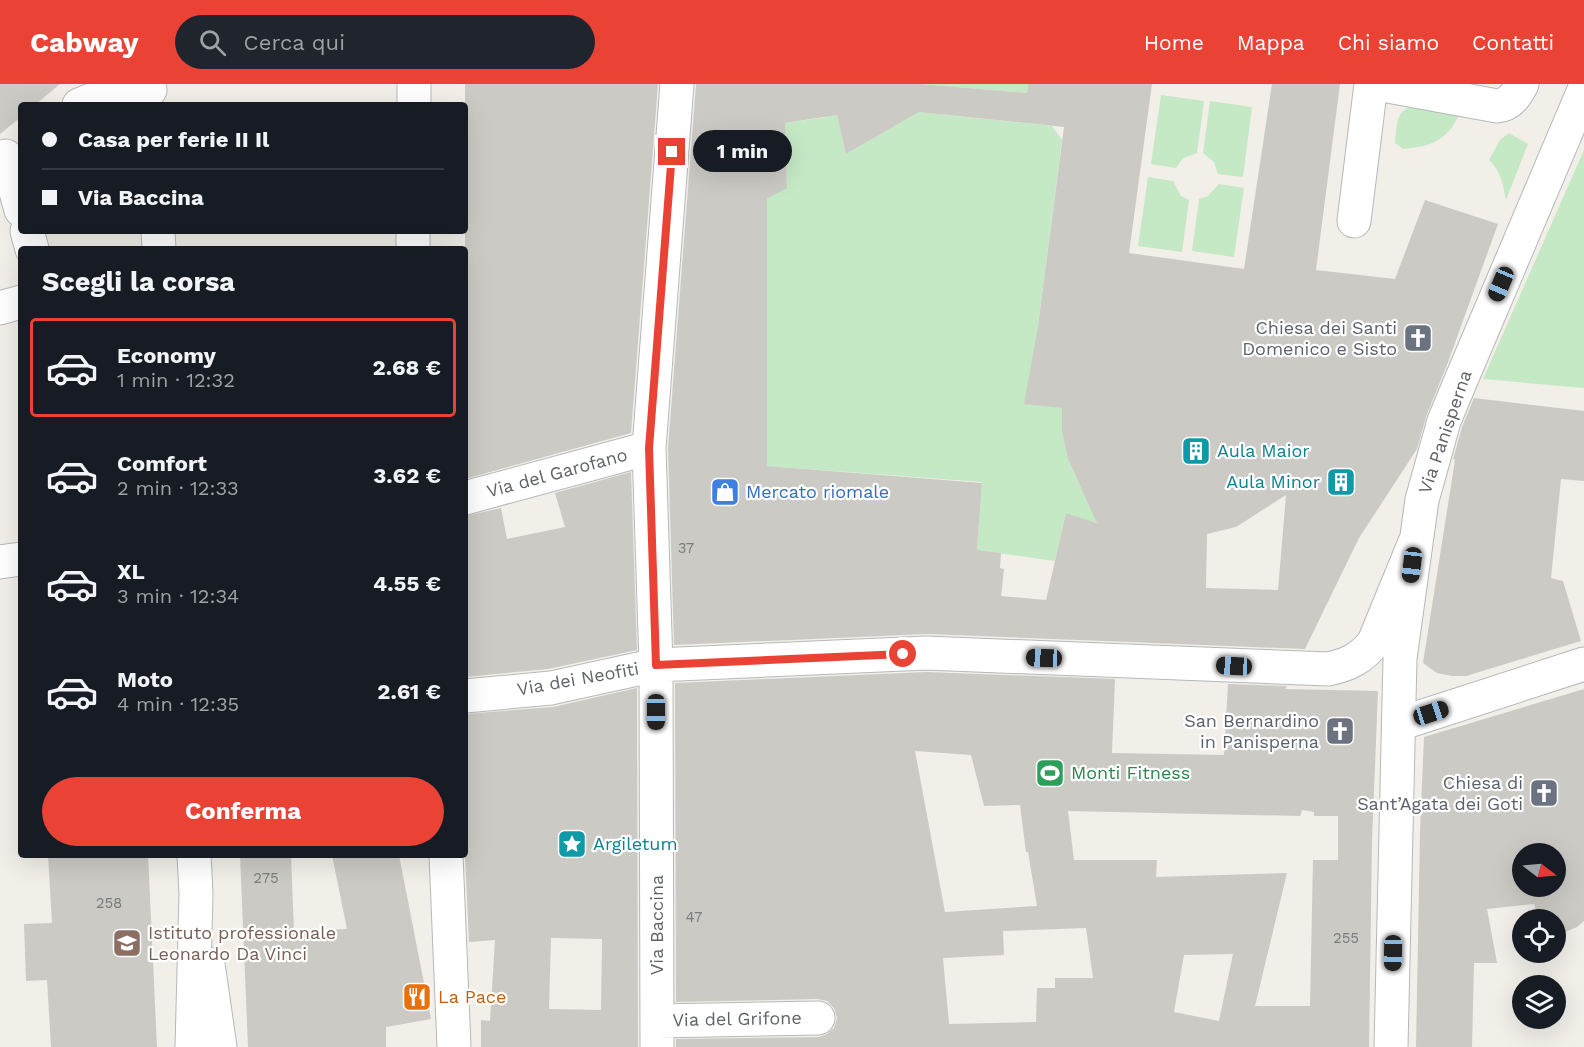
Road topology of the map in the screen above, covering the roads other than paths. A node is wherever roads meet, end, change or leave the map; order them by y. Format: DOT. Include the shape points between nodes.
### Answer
graph roads {
  1 [pos="414,84"];
  2 [pos="677,84"];
  3 [pos="1371,84"];
  4 [pos="1377,84"];
  5 [pos="1522,84"];
  6 [pos="1584,90"];
  7 [pos="150,93"];
  8 [pos="86,96"];
  9 [pos="414,102"];
  10 [pos="9,153"];
  11 [pos="18,196"];
  12 [pos="1354,221"];
  13 [pos="18,303"];
  14 [pos="0,308"];
  15 [pos="649,448"];
  16 [pos="468,497"];
  17 [pos="1414,542"];
  18 [pos="18,559"];
  19 [pos="0,562"];
  20 [pos="1584,664"];
  21 [pos="656,665"];
  22 [pos="468,696"];
  23 [pos="1399,724"];
  24 [pos="194,858"];
  25 [pos="446,858"];
  26 [pos="196,894"];
  27 [pos="818,1018"];
  28 [pos="657,1034"];
  29 [pos="192,1047"];
  30 [pos="220,1047"];
  31 [pos="454,1047"];
  32 [pos="1391,1047"];
  1 -- 9 [label="street"];
  2 -- 15 [label="street, Via Baccina"];
  3 -- 12 [label="street"];
  4 -- 5 [label="street" via="1497,106 1512,99"];
  6 -- 17 [label="street, Via Panisperna" via="1444,421"];
  7 -- 8 [label="street" via="127,91"];
  10 -- 11 [label="street"];
  13 -- 14 [label="street"];
  15 -- 16 [label="street, Via del Garofano"];
  15 -- 21 [label="street, Via Baccina"];
  17 -- 21 [label="street, Via dei Neofiti" via="1374,642 1353,661 1329,669 926,653"];
  17 -- 23 [label="street, Via Panisperna" via="1400,658"];
  18 -- 19 [label="street"];
  20 -- 23 [label="street"];
  21 -- 22 [label="street, Via dei Neofiti" via="551,688"];
  21 -- 28 [label="street, Via Baccina"];
  23 -- 32 [label="street, Via Panisperna"];
  24 -- 26 [label="street"];
  25 -- 31 [label="street"];
  26 -- 29 [label="street"];
  26 -- 30 [label="street"];
  27 -- 28 [label="street, Via del Grifone"];
}
